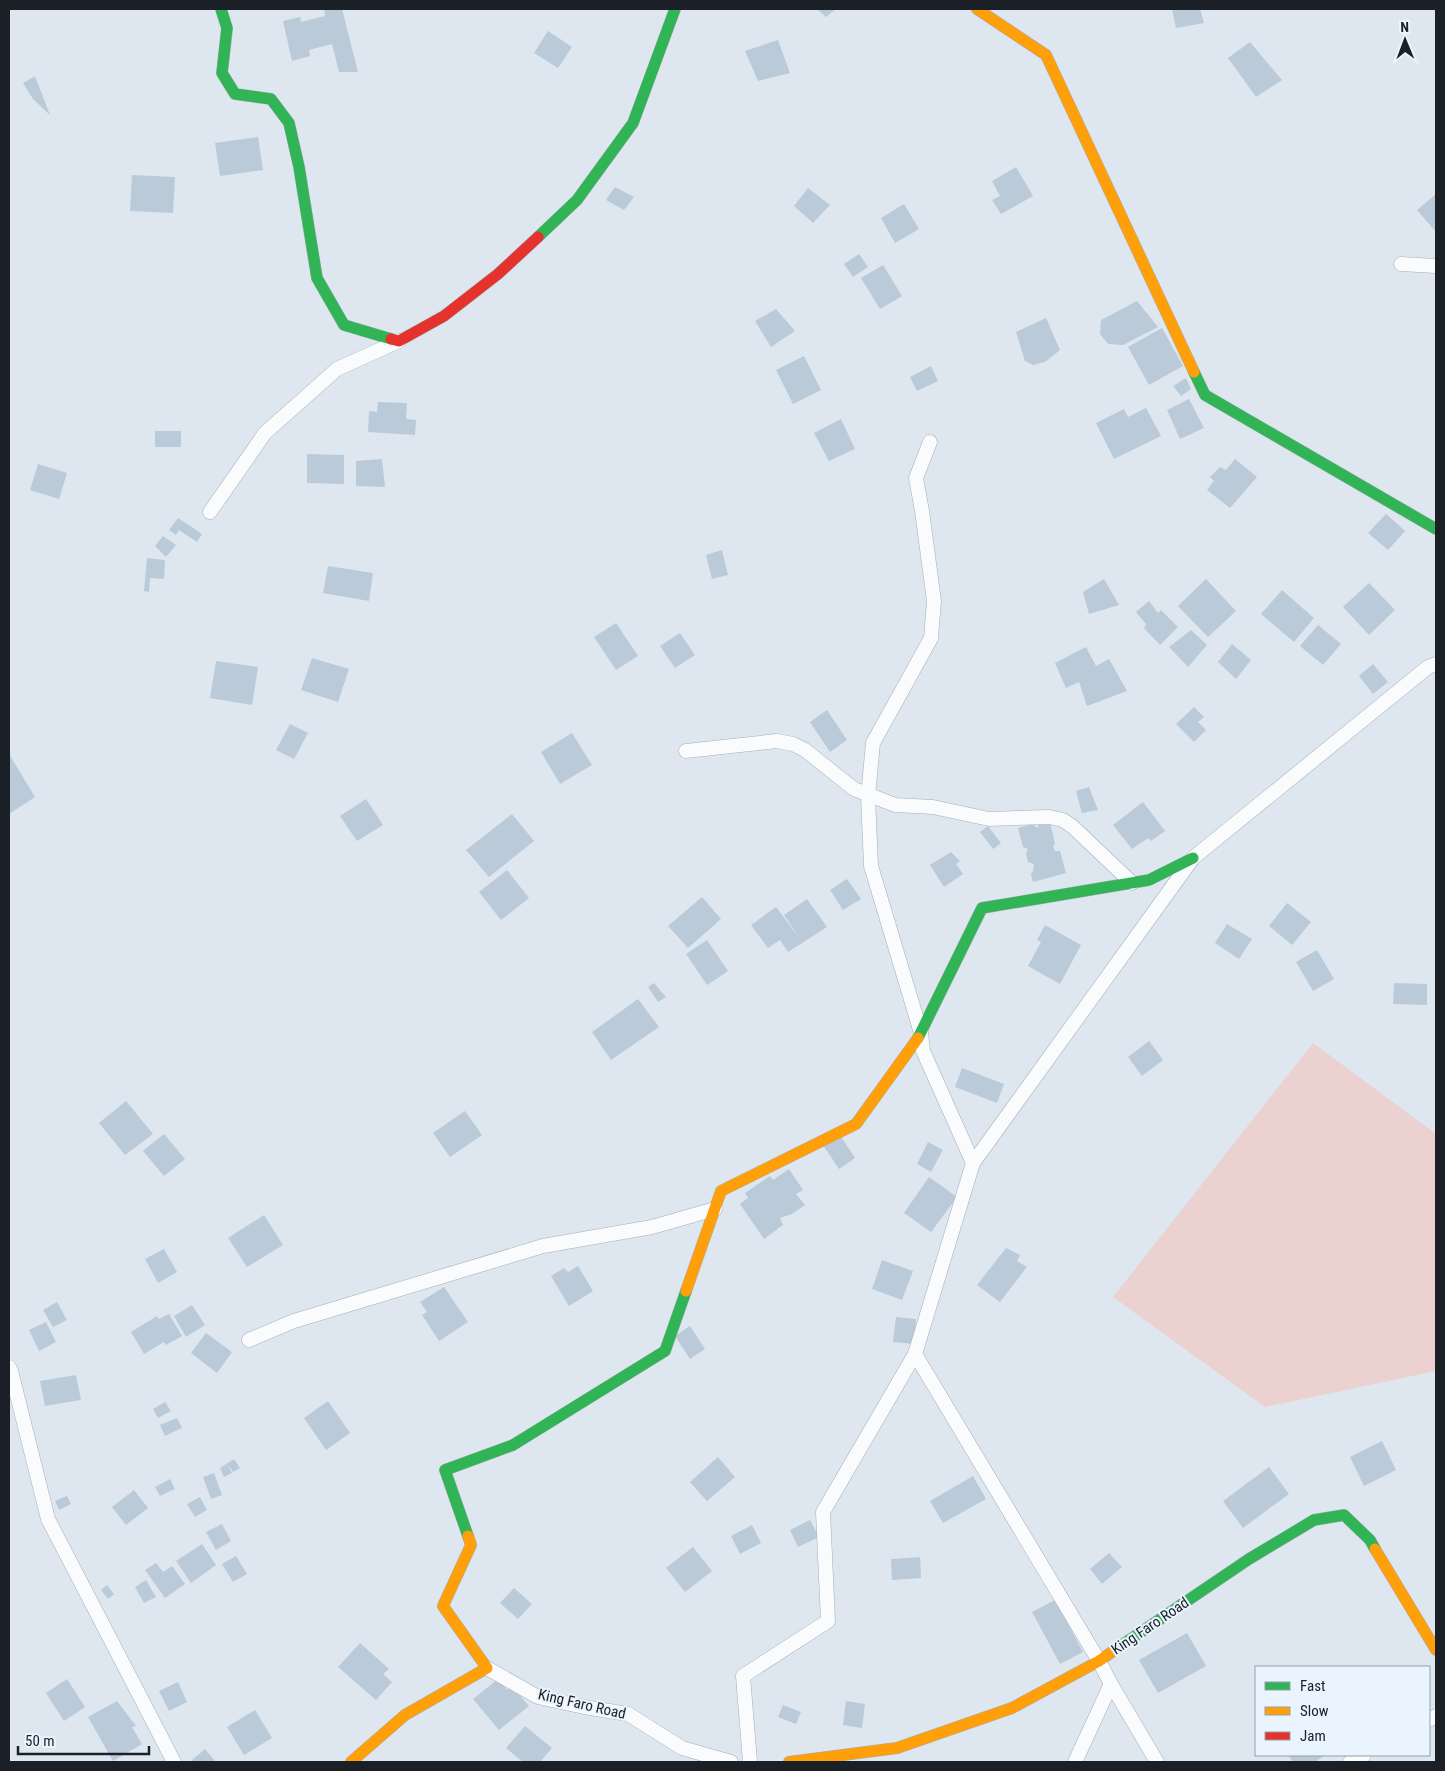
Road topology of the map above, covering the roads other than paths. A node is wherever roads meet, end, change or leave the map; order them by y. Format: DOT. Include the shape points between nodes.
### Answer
graph roads {
  1 [pos="222,9"];
  2 [pos="675,9"];
  3 [pos="977,9"];
  4 [pos="1401,264"];
  5 [pos="1436,266"];
  6 [pos="399,341"];
  7 [pos="930,442"];
  8 [pos="210,512"];
  9 [pos="1436,529"];
  10 [pos="1436,664"];
  11 [pos="686,751"];
  12 [pos="868,796"];
  13 [pos="1193,858"];
  14 [pos="1132,883"];
  15 [pos="921,1033"];
  16 [pos="973,1163"];
  17 [pos="715,1209"];
  18 [pos="249,1340"];
  19 [pos="916,1354"];
  20 [pos="9,1367"];
  21 [pos="1436,1650"];
  22 [pos="1099,1660"];
  23 [pos="487,1668"];
  24 [pos="1111,1684"];
  25 [pos="1362,1756"];
  26 [pos="174,1762"];
  27 [pos="351,1762"];
  28 [pos="731,1762"];
  29 [pos="750,1762"];
  30 [pos="789,1762"];
  31 [pos="1075,1762"];
  32 [pos="1157,1762"];
  33 [pos="1350,1762"];
  1 -- 6 [label="street" via="227,28 222,73 235,94 271,99 289,123 317,278 344,325"];
  2 -- 6 [label="street" via="633,123 577,200 498,274 444,316"];
  3 -- 9 [label="street" via="1046,55 1205,395"];
  4 -- 5 [label="street"];
  6 -- 8 [label="street" via="337,369 265,434"];
  7 -- 12 [label="street" via="916,478 934,600 931,638 873,743"];
  10 -- 13 [label="street" via="1428,667"];
  11 -- 12 [label="street" via="777,742 793,744"];
  12 -- 14 [label="street" via="895,806 934,806 989,820 1049,817 1063,820"];
  12 -- 15 [label="street" via="871,866"];
  13 -- 14 [label="street" via="1150,880"];
  13 -- 16 [label="street"];
  14 -- 15 [label="street" via="982,908"];
  15 -- 16 [label="street" via="923,1051"];
  15 -- 17 [label="street" via="856,1124 721,1192"];
  16 -- 19 [label="street"];
  17 -- 18 [label="street" via="652,1227 543,1246 294,1321"];
  17 -- 23 [label="street" via="665,1352 513,1445 444,1470 471,1546 444,1606"];
  19 -- 22 [label="street"];
  19 -- 29 [label="street" via="823,1512 828,1621 743,1676"];
  20 -- 26 [label="street" via="48,1519"];
  21 -- 22 [label="street, King Faro Road" via="1370,1540 1344,1516 1314,1520 1249,1559"];
  22 -- 24 [label="street"];
  22 -- 30 [label="street, King Faro Road" via="1012,1708 897,1748"];
  23 -- 27 [label="street" via="405,1715"];
  23 -- 28 [label="street, King Faro Road" via="538,1697 628,1714 682,1748"];
  24 -- 31 [label="street"];
  24 -- 32 [label="street"];
  25 -- 33 [label="street"];
}
